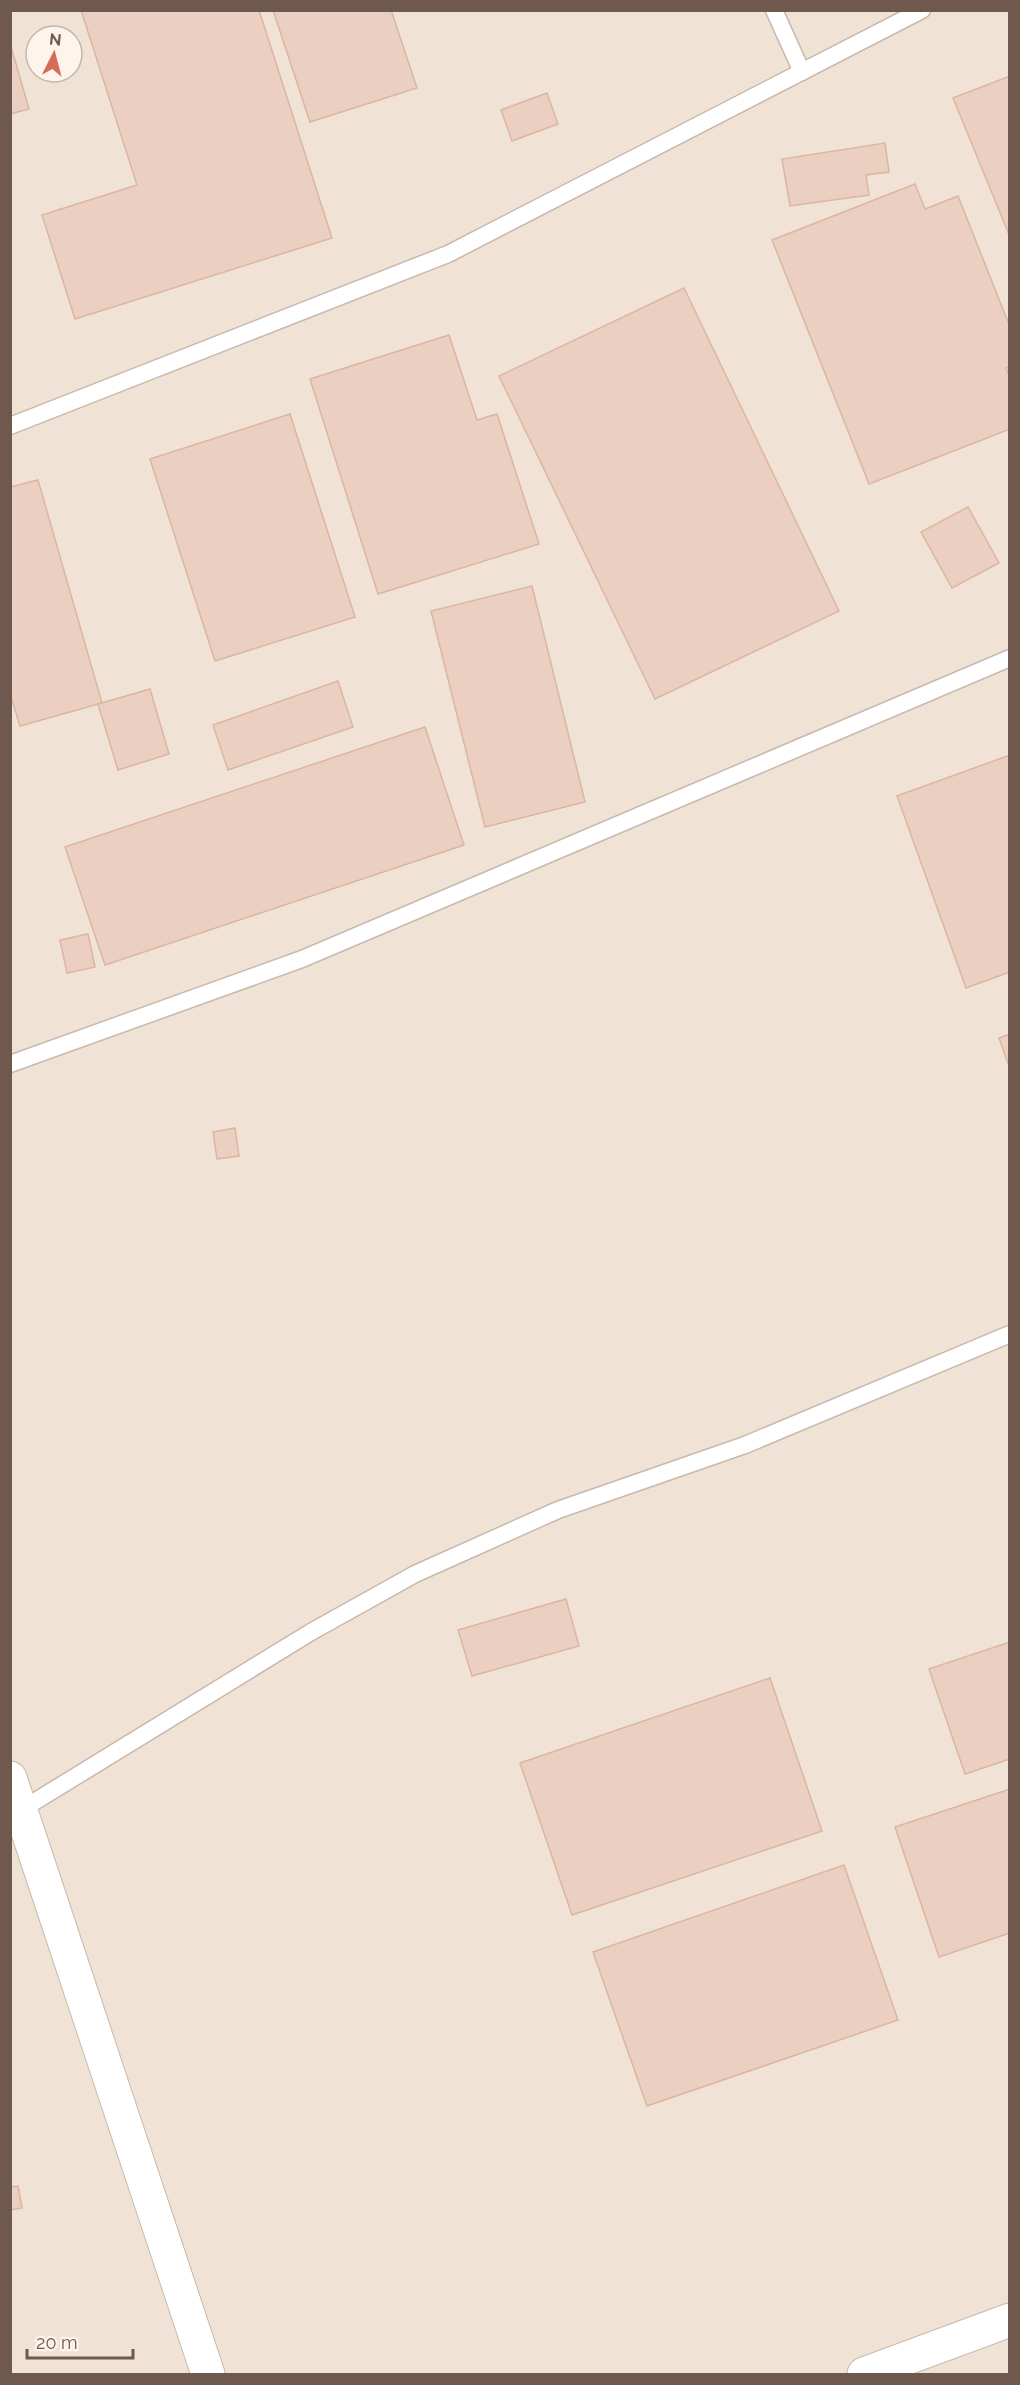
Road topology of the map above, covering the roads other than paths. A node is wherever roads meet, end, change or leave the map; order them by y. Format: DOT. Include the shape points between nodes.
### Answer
graph roads {
  1 [pos="774,10"];
  2 [pos="922,10"];
  3 [pos="802,72"];
  4 [pos="10,426"];
  5 [pos="1010,658"];
  6 [pos="10,1064"];
  7 [pos="1010,1334"];
  8 [pos="10,1778"];
  9 [pos="16,1817"];
  10 [pos="1010,2320"];
  11 [pos="208,2374"];
  12 [pos="864,2374"];
  1 -- 3 [label="lane"];
  2 -- 3 [label="lane"];
  3 -- 4 [label="lane" via="448,254"];
  5 -- 6 [label="lane" via="302,959"];
  7 -- 9 [label="lane" via="745,1445 558,1510 415,1574 311,1632"];
  8 -- 9 [label="street"];
  9 -- 11 [label="street"];
  10 -- 12 [label="street"];
}
